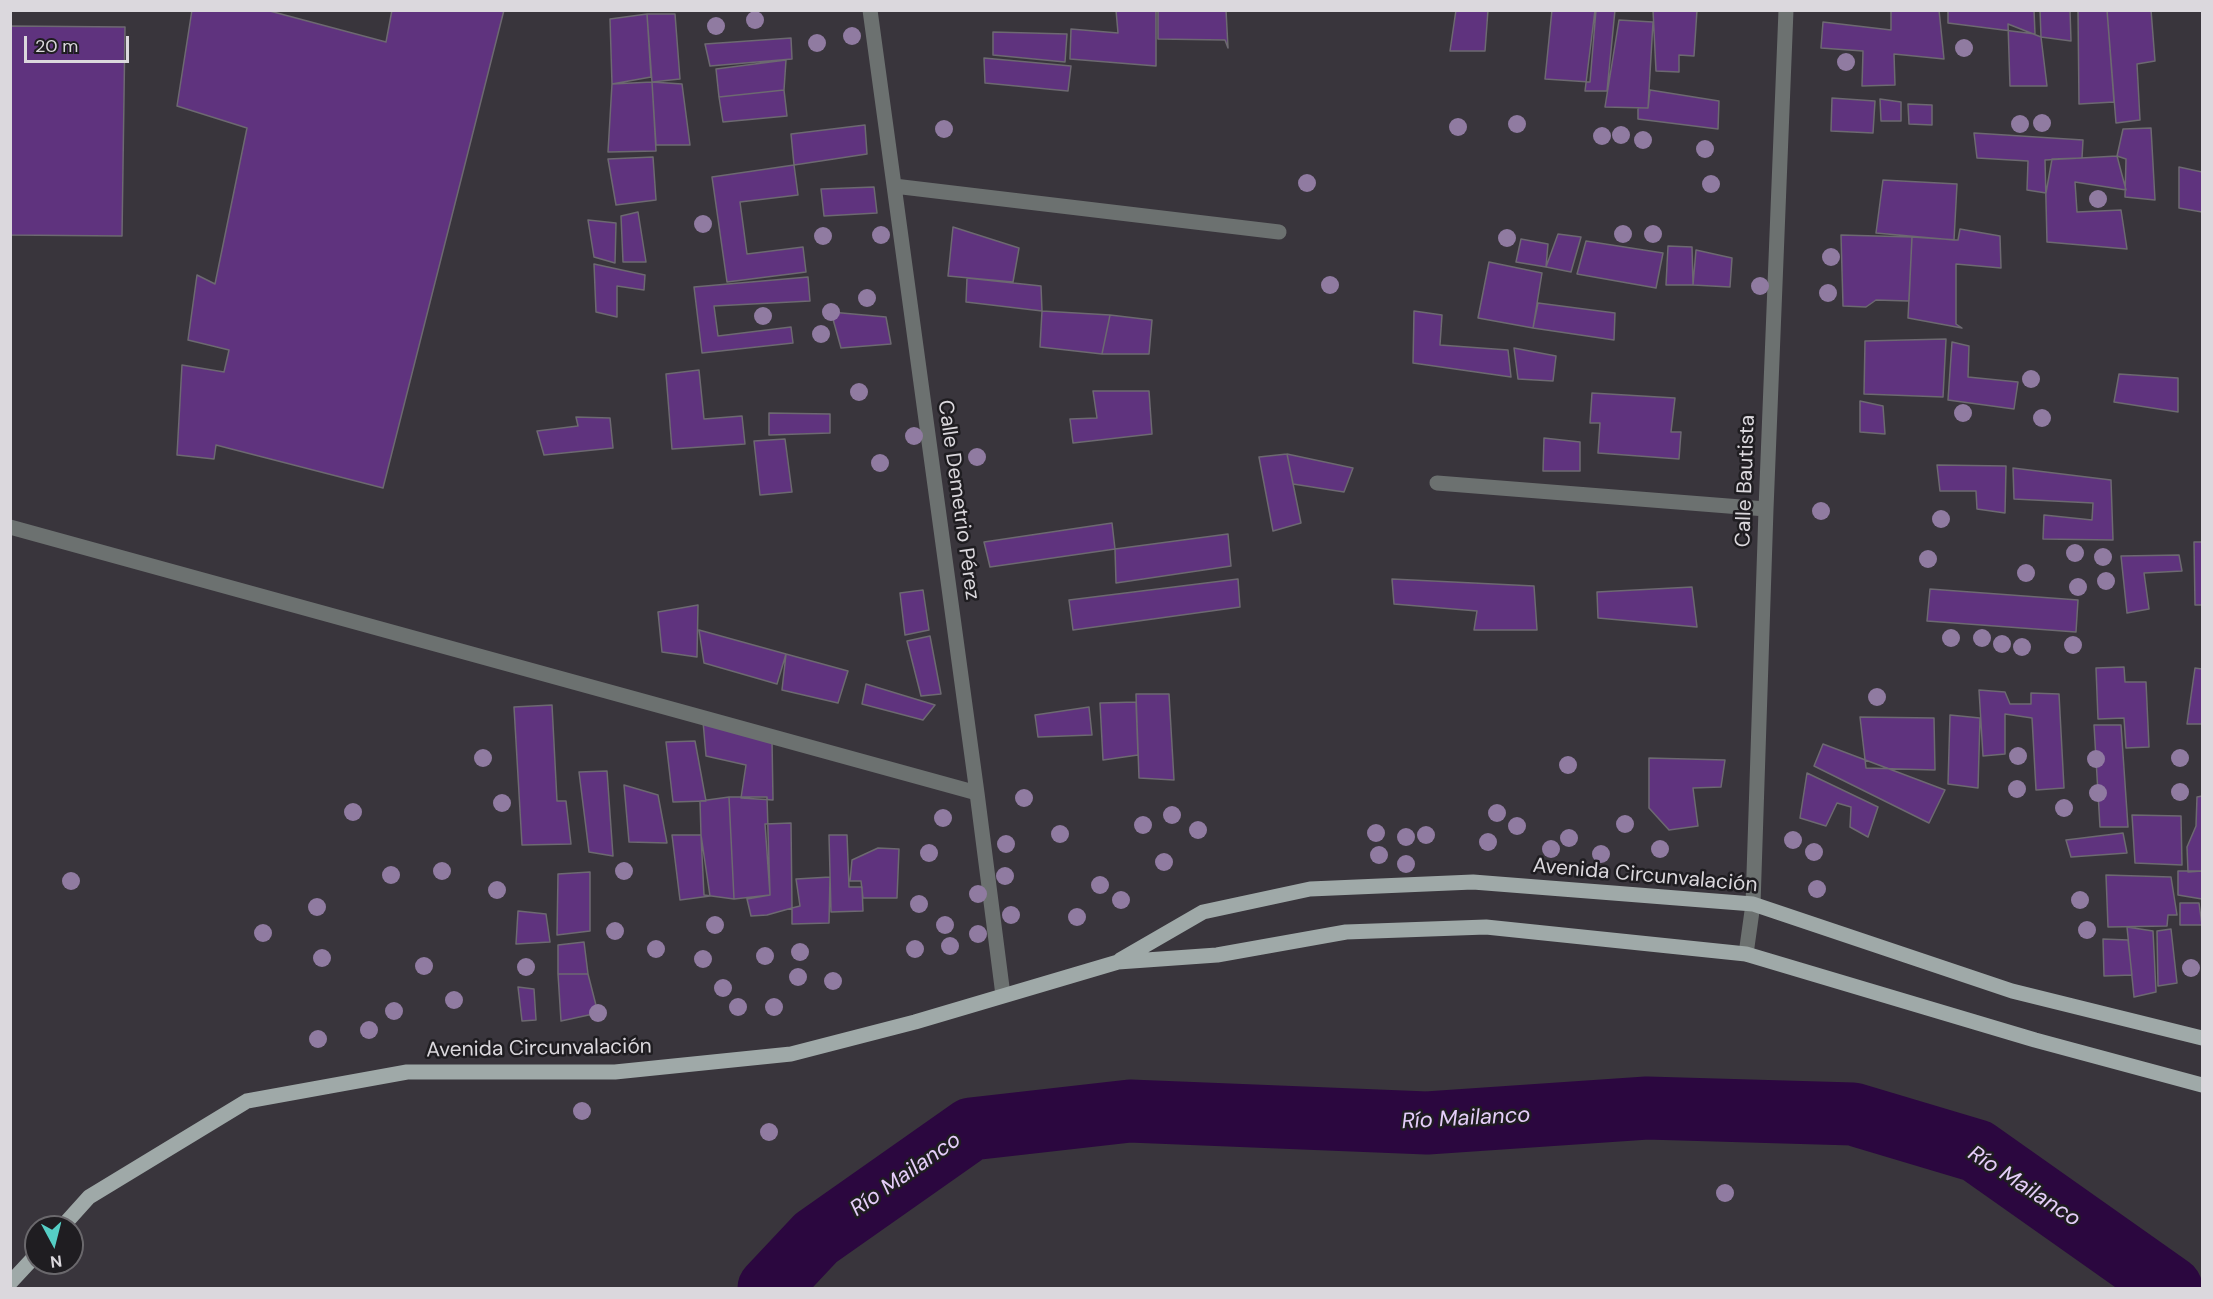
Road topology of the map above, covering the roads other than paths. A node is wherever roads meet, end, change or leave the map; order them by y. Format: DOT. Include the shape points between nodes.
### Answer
graph roads {
  1 [pos="870,10"];
  2 [pos="1786,10"];
  3 [pos="894,186"];
  4 [pos="1279,232"];
  5 [pos="1437,483"];
  6 [pos="1766,509"];
  7 [pos="10,527"];
  8 [pos="977,793"];
  9 [pos="1753,904"];
  10 [pos="1746,954"];
  11 [pos="1118,962"];
  12 [pos="1003,995"];
  13 [pos="2202,1038"];
  14 [pos="2202,1085"];
  15 [pos="73,1215"];
  16 [pos="24,1268"];
  17 [pos="10,1283"];
  1 -- 3 [label="street, Calle Demetrio Pérez"];
  2 -- 6 [label="street, Calle Bautista"];
  3 -- 4 [label="street"];
  3 -- 8 [label="street, Calle Demetrio Pérez"];
  5 -- 6 [label="street"];
  6 -- 9 [label="street, Calle Bautista"];
  7 -- 8 [label="street"];
  8 -- 12 [label="street, Calle Demetrio Pérez"];
  9 -- 10 [label="street, Calle Bautista"];
  9 -- 11 [label="main road, Avenida Circunvalación" via="1473,882 1310,889 1203,912"];
  9 -- 13 [label="main road, Avenida Circunvalación" via="2012,991"];
  10 -- 11 [label="main road, Avenida Circunvalación" via="1486,927 1346,932 1217,955"];
  10 -- 14 [label="main road, Avenida Circunvalación"];
  11 -- 12 [label="main road, Avenida Circunvalación"];
  12 -- 15 [label="main road, Avenida Circunvalación" via="791,1054 615,1072 407,1072 247,1101 89,1197"];
  16 -- 17 [label="main road"];
}
